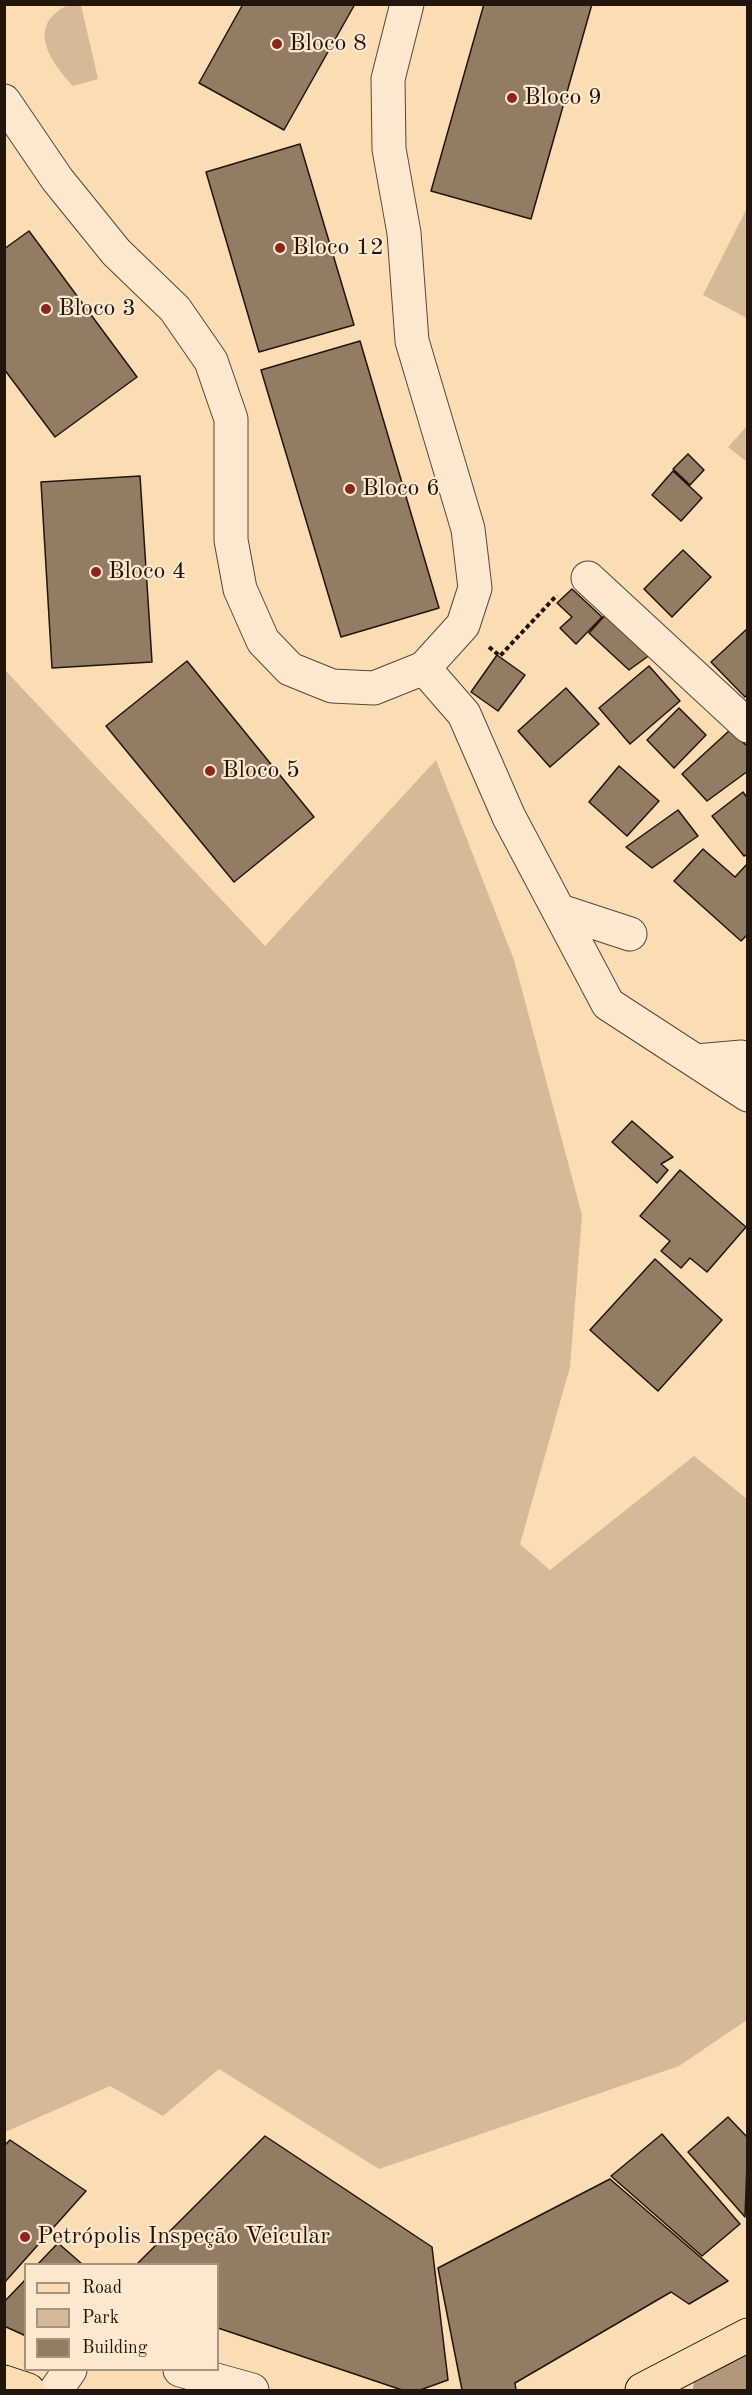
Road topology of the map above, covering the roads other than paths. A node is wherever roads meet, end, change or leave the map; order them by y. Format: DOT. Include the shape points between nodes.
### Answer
graph roads {
  1 [pos="407,4"];
  2 [pos="4,100"];
  3 [pos="574,584"];
  4 [pos="424,668"];
  5 [pos="747,726"];
  6 [pos="560,912"];
  7 [pos="630,934"];
  8 [pos="696,1061"];
  9 [pos="747,1061"];
  10 [pos="747,1095"];
  11 [pos="747,2335"];
  12 [pos="69,2371"];
  13 [pos="183,2371"];
  14 [pos="4,2382"];
  15 [pos="28,2391"];
  16 [pos="56,2391"];
  17 [pos="252,2391"];
  18 [pos="642,2391"];
  1 -- 4 [label="street" via="388,79 389,149 404,233 412,341 468,529 475,588 463,626"];
  2 -- 4 [label="street" via="57,179 116,252 175,309 211,361 231,419 232,550 240,589 263,641 290,669 332,686 374,688"];
  3 -- 5 [label="street"];
  4 -- 6 [label="street" via="464,714 509,817"];
  6 -- 7 [label="street"];
  6 -- 8 [label="street" via="609,1004"];
  8 -- 9 [label="street" via="742,1057"];
  8 -- 10 [label="street"];
  11 -- 18 [label="main road"];
  12 -- 16 [label="street"];
  13 -- 17 [label="street"];
  14 -- 15 [label="main road"];
}
